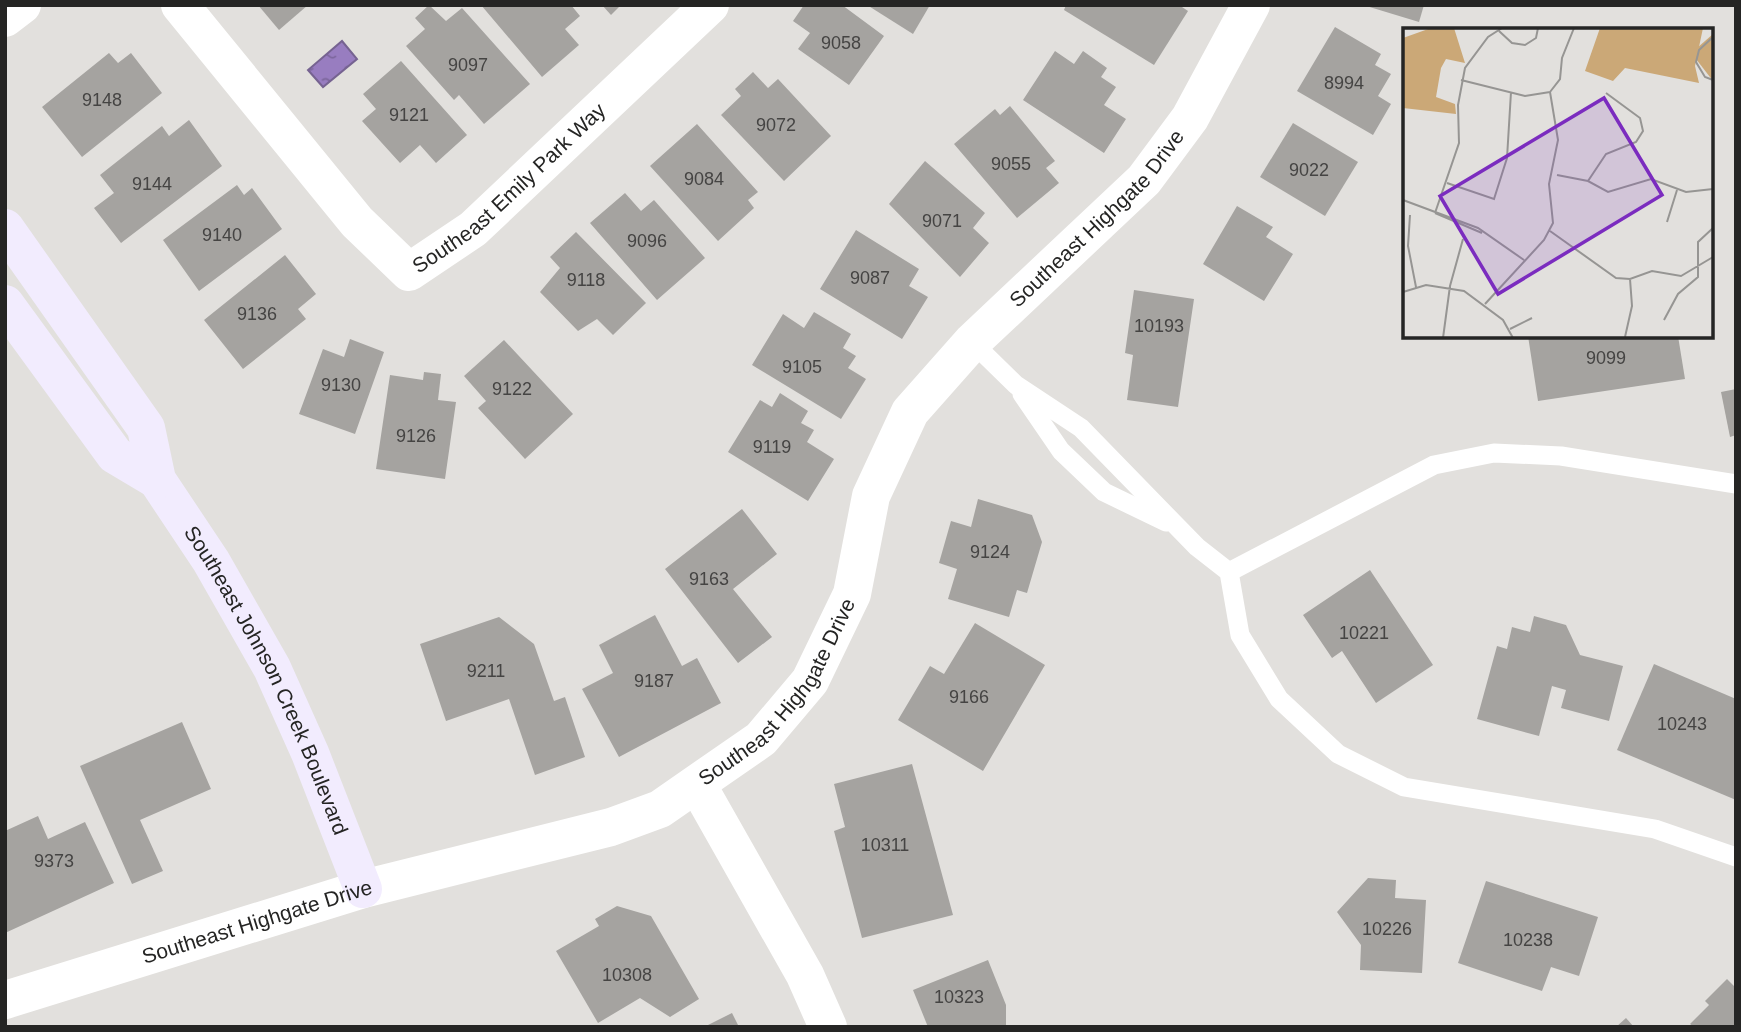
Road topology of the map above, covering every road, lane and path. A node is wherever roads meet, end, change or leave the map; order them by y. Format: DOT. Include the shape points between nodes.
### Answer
graph roads {
  1 [pos="23,5"];
  2 [pos="180,5"];
  3 [pos="710,5"];
  4 [pos="1251,5"];
  5 [pos="5,18"];
  6 [pos="5,228"];
  7 [pos="5,304"];
  8 [pos="972,342"];
  9 [pos="1016,385"];
  10 [pos="157,480"];
  11 [pos="1736,484"];
  12 [pos="1177,526"];
  13 [pos="1229,572"];
  14 [pos="698,786"];
  15 [pos="1736,857"];
  16 [pos="363,889"];
  17 [pos="5,1000"];
  18 [pos="828,1027"];
  1 -- 5 [label="street"];
  2 -- 3 [label="street, Southeast Emily Park Way" via="357,222 410,272 473,229"];
  4 -- 8 [label="street, Southeast Highgate Drive" via="1189,118 1144,180"];
  6 -- 10 [label="street, Southeast Johnson Creek Boulevard" via="146,428"];
  7 -- 10 [label="street, Southeast Johnson Creek Boulevard" via="115,455"];
  8 -- 9 [label="lane"];
  8 -- 14 [label="street, Southeast Highgate Drive" via="910,412 872,496 852,594 810,681 761,739"];
  9 -- 12 [label="lane" via="1080,428"];
  9 -- 12 [label="lane" via="1061,451 1104,492"];
  10 -- 16 [label="street, Southeast Johnson Creek Boulevard" via="211,561 272,668"];
  11 -- 13 [label="lane" via="1561,456 1494,453 1434,465"];
  12 -- 13 [label="lane"];
  13 -- 15 [label="lane" via="1240,635 1279,699 1338,754 1404,787 1655,829"];
  14 -- 16 [label="street, Southeast Highgate Drive" via="660,808 611,827"];
  14 -- 18 [label="street" via="799,964"];
  16 -- 17 [label="street, Southeast Highgate Drive"];
}
